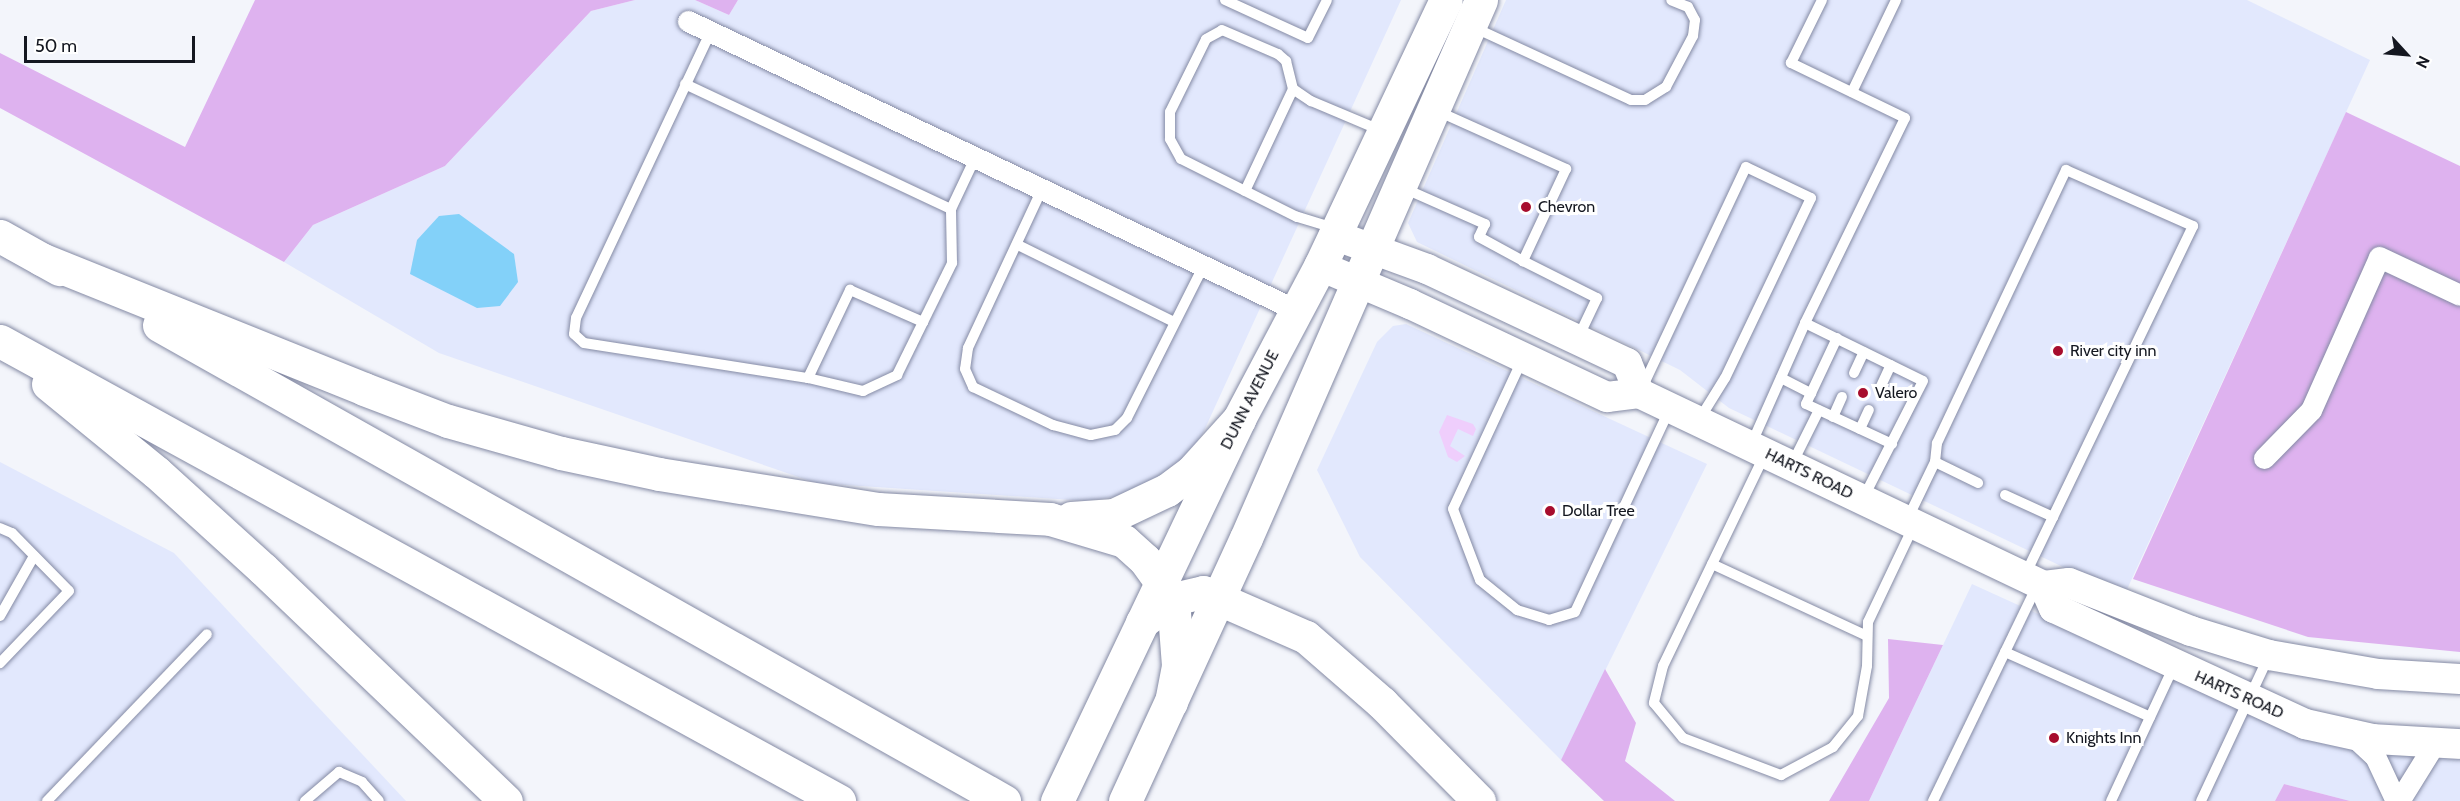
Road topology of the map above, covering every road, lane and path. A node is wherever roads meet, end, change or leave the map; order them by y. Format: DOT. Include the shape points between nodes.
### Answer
graph roads {
  1 [pos="1225,0"];
  2 [pos="1327,0"];
  3 [pos="1671,0"];
  4 [pos="1822,0"];
  5 [pos="1896,0"];
  6 [pos="1444,2"];
  7 [pos="1476,13"];
  8 [pos="688,21"];
  9 [pos="711,31"];
  10 [pos="685,84"];
  11 [pos="1293,88"];
  12 [pos="1851,92"];
  13 [pos="1432,109"];
  14 [pos="1383,132"];
  15 [pos="976,156"];
  16 [pos="1398,186"];
  17 [pos="1043,187"];
  18 [pos="1245,191"];
  19 [pos="951,209"];
  20 [pos="1335,232"];
  21 [pos="0,236"];
  22 [pos="1018,245"];
  23 [pos="1372,249"];
  24 [pos="41,259"];
  25 [pos="1523,261"];
  26 [pos="1204,265"];
  27 [pos="1320,266"];
  28 [pos="1355,284"];
  29 [pos="2460,296"];
  30 [pos="1296,310"];
  31 [pos="923,322"];
  32 [pos="1174,322"];
  33 [pos="1805,323"];
  34 [pos="1837,338"];
  35 [pos="1577,340"];
  36 [pos="0,343"];
  37 [pos="1864,352"];
  38 [pos="1523,358"];
  39 [pos="1891,365"];
  40 [pos="1854,373"];
  41 [pos="808,378"];
  42 [pos="1780,378"];
  43 [pos="1881,386"];
  44 [pos="1640,393"];
  45 [pos="1811,393"];
  46 [pos="1842,397"];
  47 [pos="1670,407"];
  48 [pos="1819,410"];
  49 [pos="1869,410"];
  50 [pos="1833,417"];
  51 [pos="1239,420"];
  52 [pos="1699,421"];
  53 [pos="1860,429"];
  54 [pos="1892,444"];
  55 [pos="1769,455"];
  56 [pos="2264,458"];
  57 [pos="1935,462"];
  58 [pos="1978,483"];
  59 [pos="2006,495"];
  60 [pos="1862,500"];
  61 [pos="2053,517"];
  62 [pos="1050,519"];
  63 [pos="1910,522"];
  64 [pos="0,528"];
  65 [pos="34,556"];
  66 [pos="1712,564"];
  67 [pos="2036,582"];
  68 [pos="1167,591"];
  69 [pos="1219,598"];
  70 [pos="0,616"];
  71 [pos="207,634"];
  72 [pos="1867,636"];
  73 [pos="2005,652"];
  74 [pos="2269,655"];
  75 [pos="0,663"];
  76 [pos="2174,666"];
  77 [pos="2460,679"];
  78 [pos="2248,701"];
  79 [pos="1171,702"];
  80 [pos="2150,717"];
  81 [pos="2351,734"];
  82 [pos="2448,743"];
  83 [pos="46,801"];
  84 [pos="305,801"];
  85 [pos="379,801"];
  86 [pos="506,801"];
  87 [pos="839,801"];
  88 [pos="1004,801"];
  89 [pos="1057,801"];
  90 [pos="1125,801"];
  91 [pos="1479,801"];
  92 [pos="1933,801"];
  93 [pos="2111,801"];
  94 [pos="2201,801"];
  95 [pos="2398,801"];
  1 -- 2 [label="lane" via="1308,38"];
  3 -- 7 [label="lane" via="1688,7 1695,20 1693,36 1666,87 1646,100 1631,100"];
  4 -- 12 [label="lane" via="1791,63"];
  5 -- 12 [label="lane"];
  6 -- 14 [label="main road, DUNN AVENUE"];
  7 -- 13 [label="main road"];
  8 -- 9 [label="street"];
  9 -- 10 [label="lane"];
  9 -- 15 [label="street"];
  10 -- 19 [label="lane"];
  10 -- 41 [label="lane" via="576,318 574,334 584,343"];
  11 -- 14 [label="lane" via="1311,101"];
  11 -- 18 [label="lane"];
  11 -- 18 [label="lane" via="1286,61 1278,54 1222,30 1206,39 1170,112 1170,139 1181,159"];
  12 -- 33 [label="lane" via="1905,118"];
  13 -- 16 [label="main road"];
  13 -- 25 [label="lane" via="1566,170"];
  14 -- 20 [label="main road, DUNN AVENUE"];
  15 -- 17 [label="street"];
  15 -- 19 [label="lane"];
  16 -- 23 [label="main road"];
  16 -- 25 [label="lane" via="1485,224 1479,237"];
  17 -- 22 [label="lane"];
  17 -- 26 [label="street"];
  18 -- 20 [label="lane"];
  19 -- 31 [label="lane" via="952,263"];
  20 -- 23 [label="street"];
  20 -- 27 [label="main road, DUNN AVENUE"];
  21 -- 24 [label="main road"];
  22 -- 32 [label="lane"];
  22 -- 32 [label="lane" via="968,348 965,369 972,387 1053,425 1091,435 1115,430 1127,418"];
  23 -- 28 [label="main road"];
  23 -- 35 [label="street" via="1427,269"];
  24 -- 62 [label="main road" via="448,421 561,453 659,474 857,506"];
  24 -- 88 [label="main road"];
  25 -- 35 [label="lane" via="1597,298"];
  26 -- 30 [label="street"];
  26 -- 32 [label="lane"];
  27 -- 28 [label="street"];
  27 -- 30 [label="main road, DUNN AVENUE"];
  28 -- 38 [label="street" via="1410,303"];
  28 -- 69 [label="main road"];
  29 -- 56 [label="street" via="2379,257 2311,410"];
  30 -- 51 [label="main road, DUNN AVENUE"];
  31 -- 41 [label="lane" via="897,375 863,391"];
  31 -- 41 [label="lane" via="850,290"];
  33 -- 34 [label="lane"];
  33 -- 42 [label="lane"];
  34 -- 37 [label="lane"];
  34 -- 45 [label="lane"];
  35 -- 44 [label="street" via="1627,363"];
  36 -- 86 [label="main road" via="165,480"];
  36 -- 87 [label="main road"];
  37 -- 39 [label="lane"];
  37 -- 40 [label="lane"];
  38 -- 44 [label="street" via="1607,397"];
  38 -- 47 [label="lane" via="1453,509 1480,580 1517,610 1548,620 1575,612"];
  39 -- 43 [label="lane"];
  39 -- 54 [label="lane" via="1923,381"];
  42 -- 45 [label="lane"];
  42 -- 55 [label="lane"];
  44 -- 47 [label="street, HARTS ROAD"];
  44 -- 52 [label="lane" via="1746,167 1770,177 1811,198 1725,378"];
  45 -- 48 [label="lane" via="1806,404"];
  46 -- 50 [label="lane"];
  47 -- 52 [label="street, HARTS ROAD"];
  48 -- 50 [label="lane"];
  48 -- 55 [label="lane"];
  49 -- 53 [label="lane"];
  50 -- 53 [label="lane"];
  51 -- 62 [label="main road" via="1192,471 1167,490 1114,515"];
  51 -- 68 [label="main road, DUNN AVENUE"];
  52 -- 55 [label="street, HARTS ROAD"];
  53 -- 54 [label="lane"];
  54 -- 60 [label="lane"];
  55 -- 60 [label="street, HARTS ROAD"];
  55 -- 66 [label="lane"];
  57 -- 58 [label="lane"];
  57 -- 61 [label="lane" via="1937,443 2066,170 2193,226"];
  57 -- 63 [label="lane"];
  59 -- 61 [label="lane"];
  60 -- 63 [label="street, HARTS ROAD"];
  61 -- 67 [label="lane"];
  62 -- 68 [label="main road" via="1124,541"];
  63 -- 67 [label="street, HARTS ROAD"];
  63 -- 72 [label="lane" via="1868,622"];
  64 -- 65 [label="lane" via="12,533"];
  65 -- 70 [label="lane"];
  65 -- 75 [label="lane" via="69,591"];
  66 -- 72 [label="lane"];
  66 -- 72 [label="lane" via="1663,666 1654,703 1683,738 1781,776 1812,759 1833,747 1858,716"];
  67 -- 73 [label="lane"];
  67 -- 74 [label="street, HARTS ROAD" via="2069,583 2191,631"];
  67 -- 76 [label="street, HARTS ROAD" via="2054,608"];
  68 -- 69 [label="main road" via="1203,592"];
  68 -- 79 [label="main road" via="1178,666"];
  68 -- 89 [label="main road" via="1142,622"];
  69 -- 79 [label="main road"];
  69 -- 91 [label="main road" via="1306,637 1382,703"];
  71 -- 83 [label="lane"];
  73 -- 80 [label="lane"];
  73 -- 92 [label="lane"];
  74 -- 77 [label="street, HARTS ROAD" via="2378,674"];
  74 -- 78 [label="lane"];
  76 -- 78 [label="street, HARTS ROAD"];
  76 -- 80 [label="lane"];
  78 -- 81 [label="street, HARTS ROAD" via="2305,724"];
  78 -- 94 [label="lane"];
  79 -- 90 [label="main road"];
  80 -- 93 [label="lane"];
  81 -- 82 [label="street, HARTS ROAD"];
  81 -- 95 [label="street" via="2375,756"];
  82 -- 95 [label="street"];
  84 -- 85 [label="lane" via="339,772 362,782"];
}
